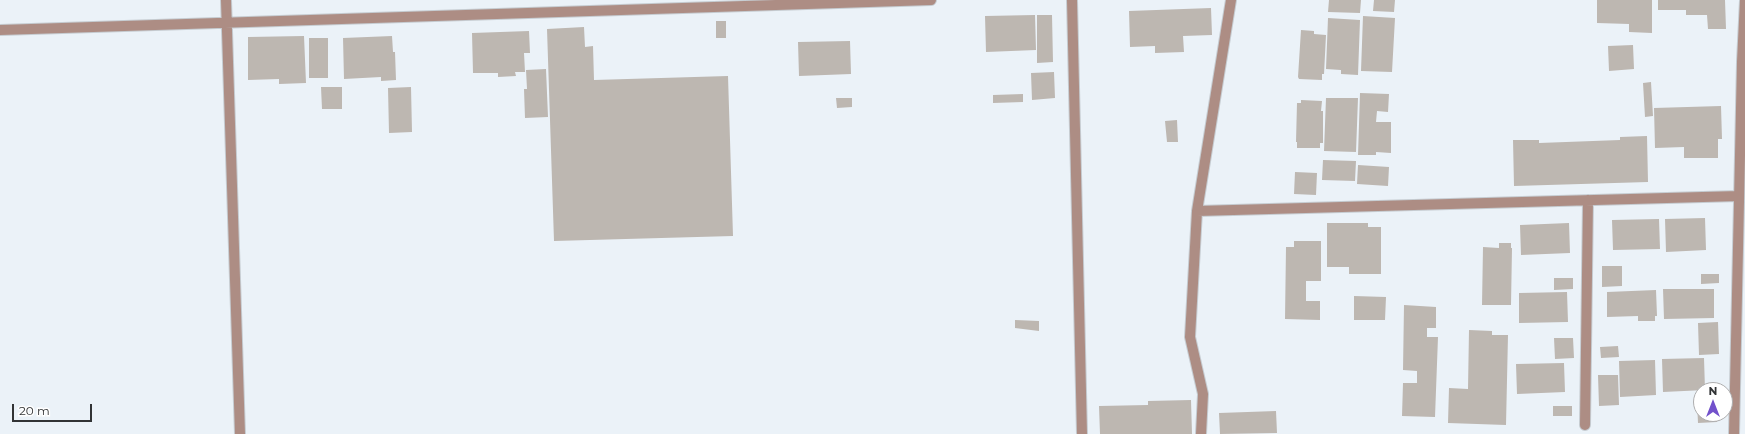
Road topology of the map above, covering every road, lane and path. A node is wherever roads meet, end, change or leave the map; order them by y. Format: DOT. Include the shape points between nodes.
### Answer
graph roads {
  1 [pos="226,0"];
  2 [pos="931,0"];
  3 [pos="1072,0"];
  4 [pos="1231,0"];
  5 [pos="1745,0"];
  6 [pos="226,23"];
  7 [pos="0,30"];
  8 [pos="1743,62"];
  9 [pos="1739,196"];
  10 [pos="1588,200"];
  11 [pos="1197,211"];
  12 [pos="1741,273"];
  13 [pos="1585,424"];
  14 [pos="240,434"];
  15 [pos="1082,434"];
  16 [pos="1201,434"];
  17 [pos="1734,434"];
  1 -- 6 [label="street"];
  2 -- 6 [label="street"];
  3 -- 15 [label="street"];
  4 -- 11 [label="street"];
  5 -- 8 [label="street"];
  6 -- 7 [label="street"];
  6 -- 14 [label="street"];
  8 -- 9 [label="street"];
  9 -- 10 [label="street"];
  9 -- 12 [label="street"];
  10 -- 11 [label="street"];
  10 -- 13 [label="street"];
  11 -- 16 [label="street" via="1190,337 1203,394"];
  12 -- 17 [label="street"];
}
